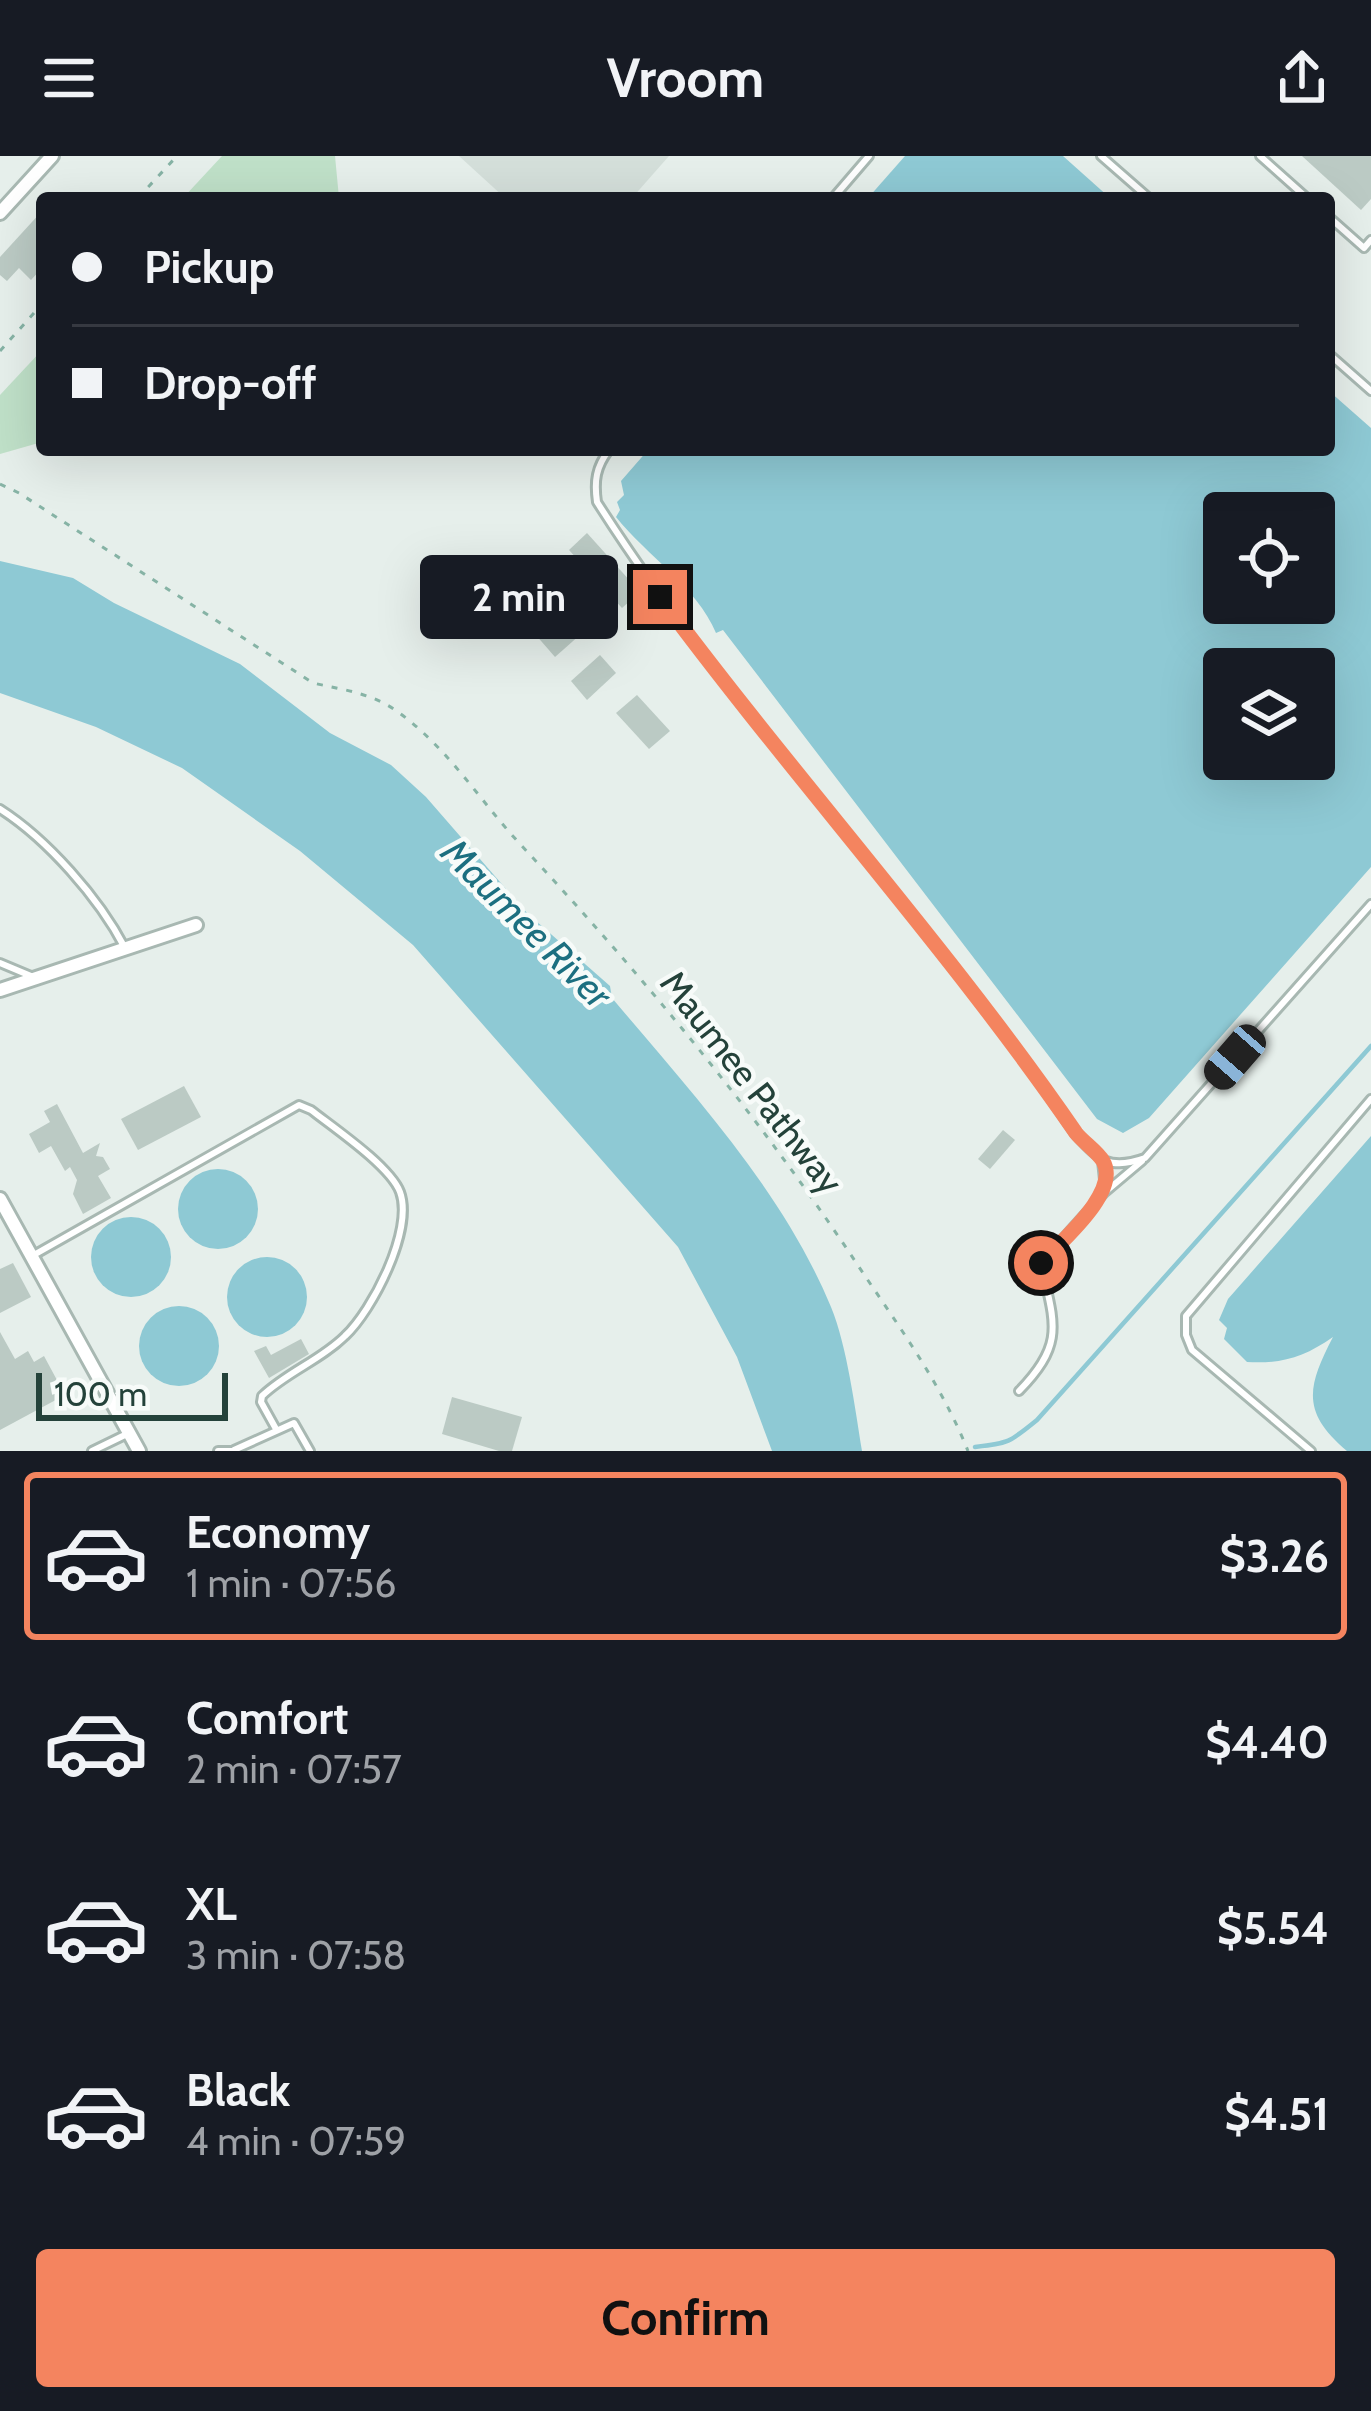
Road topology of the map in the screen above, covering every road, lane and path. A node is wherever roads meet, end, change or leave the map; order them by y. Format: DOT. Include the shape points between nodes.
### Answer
graph roads {
  1 [pos="52,156"];
  2 [pos="177,156"];
  3 [pos="869,156"];
  4 [pos="1101,156"];
  5 [pos="1260,156"];
  6 [pos="144,192"];
  7 [pos="838,192"];
  8 [pos="1142,192"];
  9 [pos="1300,192"];
  10 [pos="0,213"];
  11 [pos="1335,222"];
  12 [pos="1371,240"];
  13 [pos="36,311"];
  14 [pos="0,351"];
  15 [pos="1335,359"];
  16 [pos="1371,391"];
  17 [pos="605,456"];
  18 [pos="0,484"];
  19 [pos="0,809"];
  20 [pos="1371,904"];
  21 [pos="196,925"];
  22 [pos="125,948"];
  23 [pos="0,963"];
  24 [pos="34,979"];
  25 [pos="0,990"];
  26 [pos="1371,1099"];
  27 [pos="1144,1158"];
  28 [pos="1102,1159"];
  29 [pos="1104,1192"];
  30 [pos="0,1199"];
  31 [pos="32,1256"];
  32 [pos="1019,1391"];
  33 [pos="276,1429"];
  34 [pos="129,1433"];
  35 [pos="92,1451"];
  36 [pos="139,1451"];
  37 [pos="218,1451"];
  38 [pos="234,1451"];
  39 [pos="310,1451"];
  40 [pos="968,1451"];
  41 [pos="1311,1451"];
  1 -- 10 [label="street"];
  2 -- 6 [label="path"];
  3 -- 7 [label="lane"];
  4 -- 8 [label="lane"];
  5 -- 9 [label="lane"];
  11 -- 12 [label="lane" via="1364,248"];
  13 -- 14 [label="path"];
  15 -- 16 [label="lane"];
  17 -- 28 [label="lane" via="597,502 660,597"];
  18 -- 40 [label="path, Maumee Pathway" via="313,683 367,694 422,730 668,1011 817,1201 934,1381"];
  19 -- 22 [label="lane" via="58,858"];
  20 -- 27 [label="lane"];
  21 -- 22 [label="street"];
  22 -- 24 [label="street"];
  23 -- 24 [label="lane"];
  24 -- 25 [label="street"];
  26 -- 41 [label="lane" via="1186,1316 1192,1350"];
  27 -- 28 [label="lane" via="1114,1165"];
  27 -- 29 [label="lane"];
  28 -- 29 [label="lane"];
  29 -- 32 [label="lane" via="1041,1263 1053,1347"];
  30 -- 31 [label="street"];
  31 -- 33 [label="lane" via="299,1105 311,1110 387,1175 401,1209 366,1313 262,1396"];
  31 -- 34 [label="street"];
  33 -- 38 [label="lane"];
  33 -- 39 [label="lane" via="294,1423"];
  34 -- 35 [label="lane"];
  34 -- 36 [label="street"];
  37 -- 38 [label="lane"];
}
